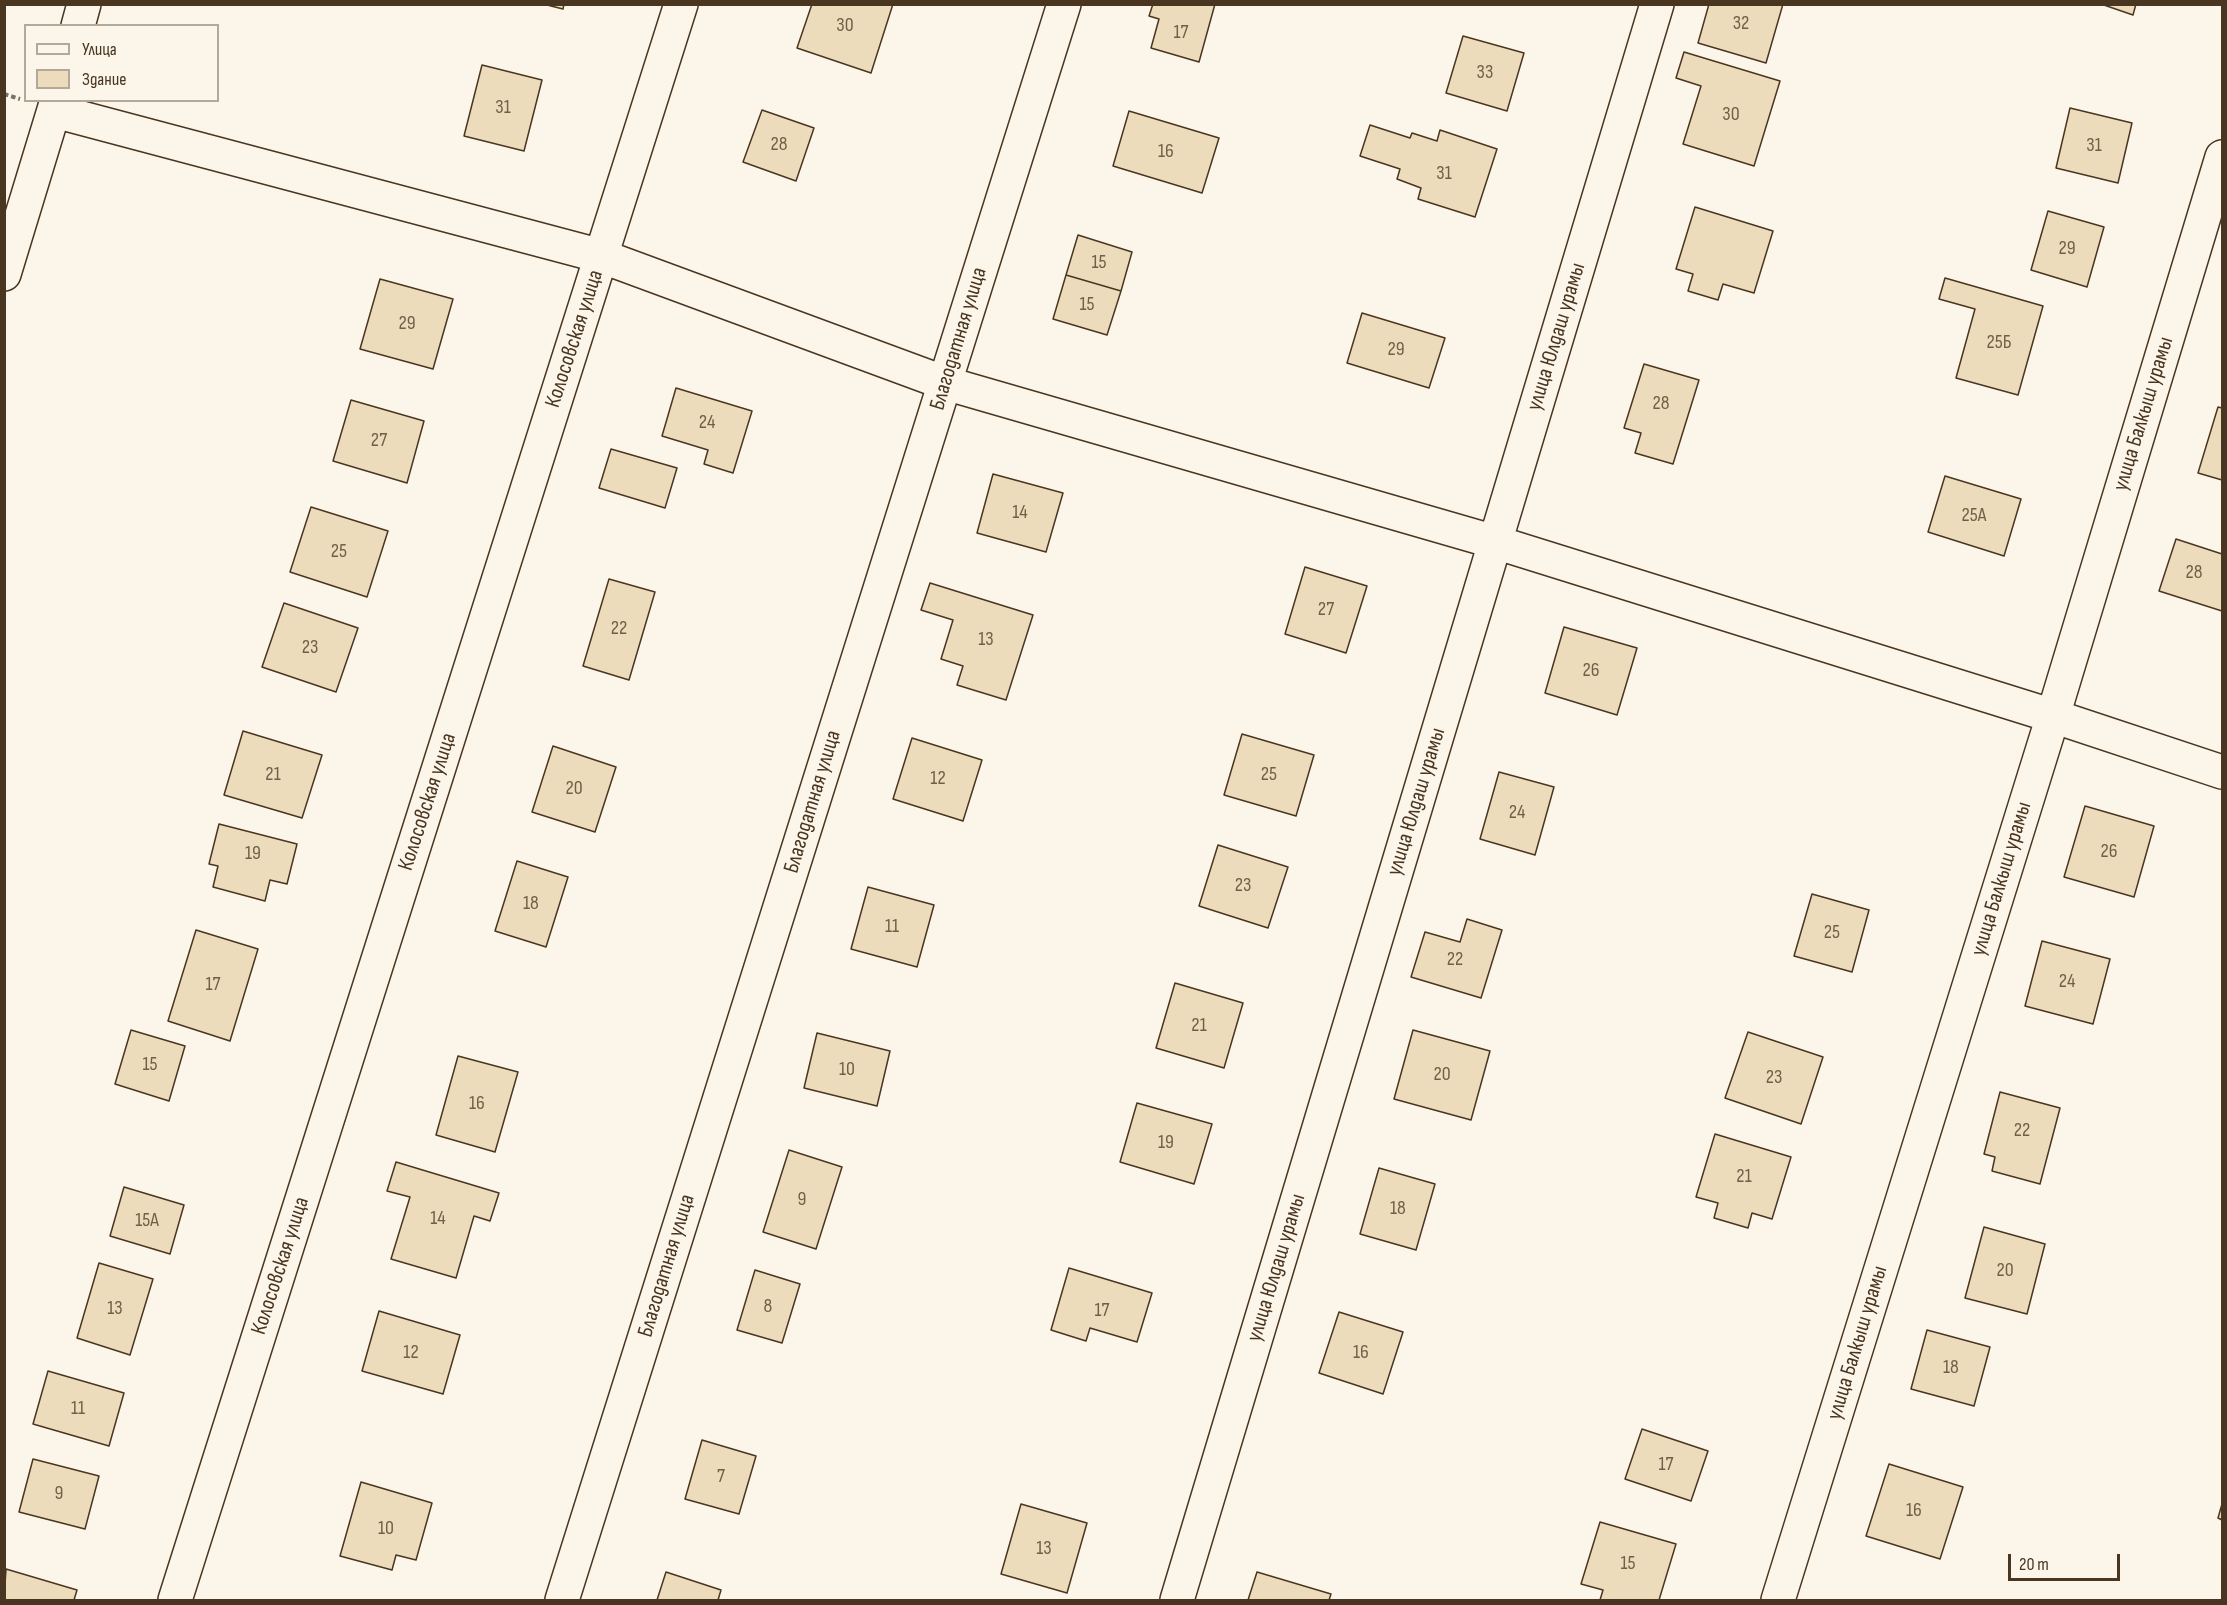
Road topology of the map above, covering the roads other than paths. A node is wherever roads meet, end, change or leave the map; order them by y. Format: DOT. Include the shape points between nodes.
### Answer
graph roads {
  1 [pos="84,4"];
  2 [pos="681,4"];
  3 [pos="1064,4"];
  4 [pos="1657,4"];
  5 [pos="79,24"];
  6 [pos="56,106"];
  7 [pos="2223,156"];
  8 [pos="601,256"];
  9 [pos="4,274"];
  10 [pos="945,383"];
  11 [pos="1495,542"];
  12 [pos="2053,716"];
  13 [pos="2223,772"];
  14 [pos="175,1600"];
  15 [pos="562,1600"];
  16 [pos="1177,1600"];
  17 [pos="1778,1600"];
  1 -- 5 [label="street"];
  2 -- 8 [label="street, Колосовская улица"];
  3 -- 10 [label="street, Благодатная улица"];
  4 -- 11 [label="street, улица Юлдаш урамы"];
  6 -- 8 [label="street"];
  6 -- 9 [label="street"];
  7 -- 12 [label="street, улица Балкыш урамы"];
  8 -- 10 [label="street"];
  8 -- 14 [label="street, Колосовская улица"];
  10 -- 11 [label="street"];
  10 -- 15 [label="street, Благодатная улица"];
  11 -- 12 [label="street"];
  11 -- 16 [label="street, улица Юлдаш урамы"];
  12 -- 13 [label="street"];
  12 -- 17 [label="street, улица Балкыш урамы"];
}
